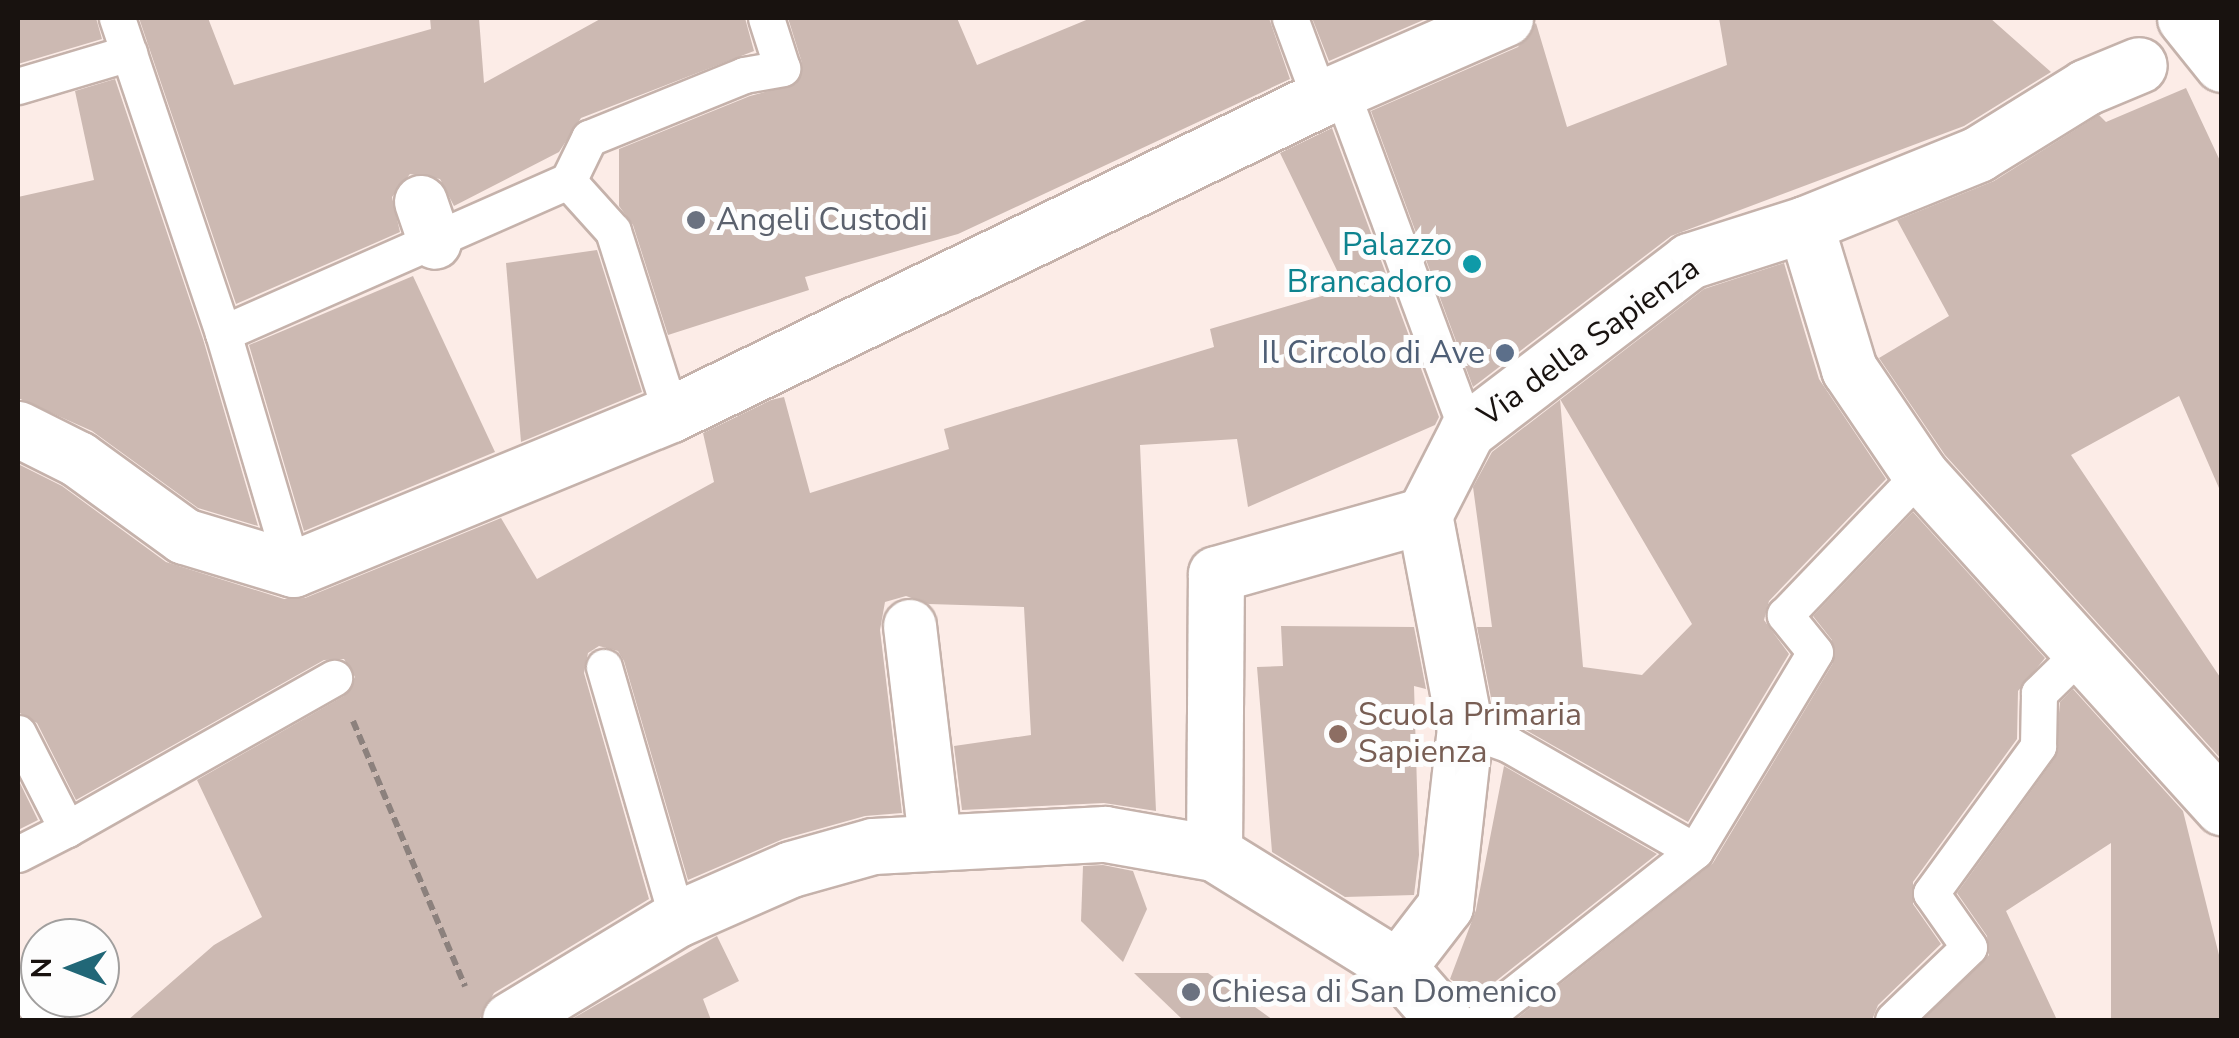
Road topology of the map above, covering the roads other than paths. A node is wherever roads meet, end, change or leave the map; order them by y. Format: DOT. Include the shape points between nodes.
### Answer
graph roads {
  1 [pos="116,18"];
  2 [pos="766,18"];
  3 [pos="1290,18"];
  4 [pos="1506,18"];
  5 [pos="2198,31"];
  6 [pos="128,53"];
  7 [pos="2139,66"];
  8 [pos="18,86"];
  9 [pos="1331,96"];
  10 [pos="568,181"];
  11 [pos="1806,224"];
  12 [pos="223,333"];
  13 [pos="671,414"];
  14 [pos="18,429"];
  15 [pos="1467,430"];
  16 [pos="1920,474"];
  17 [pos="1424,515"];
  18 [pos="293,569"];
  19 [pos="910,626"];
  20 [pos="2078,654"];
  21 [pos="604,667"];
  22 [pos="334,678"];
  23 [pos="1465,729"];
  24 [pos="18,733"];
  25 [pos="2222,808"];
  26 [pos="67,829"];
  27 [pos="935,839"];
  28 [pos="1695,851"];
  29 [pos="1214,853"];
  30 [pos="18,854"];
  31 [pos="677,919"];
  32 [pos="1398,967"];
  33 [pos="18,984"];
  34 [pos="489,1007"];
  35 [pos="46,1020"];
  36 [pos="1444,1020"];
  37 [pos="1482,1020"];
  38 [pos="1894,1020"];
  1 -- 6 [label="lane"];
  2 -- 10 [label="lane" via="782,68 744,75 589,138"];
  3 -- 9 [label="lane"];
  4 -- 9 [label="street"];
  5 -- 7 [label="street"];
  6 -- 8 [label="lane"];
  6 -- 12 [label="lane"];
  7 -- 11 [label="street, Via della Sapienza" via="2086,87 1978,154"];
  9 -- 13 [label="street"];
  9 -- 15 [label="lane"];
  10 -- 12 [label="lane" via="428,223"];
  10 -- 13 [label="lane" via="613,231"];
  11 -- 15 [label="street, Via della Sapienza" via="1688,261"];
  11 -- 16 [label="street" via="1849,370"];
  12 -- 18 [label="lane"];
  13 -- 18 [label="street"];
  14 -- 18 [label="street" via="78,460 184,536"];
  15 -- 17 [label="street, Via della Sapienza"];
  16 -- 20 [label="street"];
  16 -- 28 [label="lane" via="1785,615 1814,652"];
  17 -- 23 [label="street"];
  17 -- 29 [label="street" via="1216,574"];
  19 -- 27 [label="street"];
  20 -- 25 [label="street"];
  20 -- 38 [label="lane" via="2039,692 2038,746 1932,893 1969,947"];
  21 -- 31 [label="lane"];
  22 -- 26 [label="lane"];
  23 -- 28 [label="lane" via="1508,744"];
  23 -- 32 [label="street" via="1445,906"];
  24 -- 26 [label="lane"];
  26 -- 30 [label="lane"];
  27 -- 29 [label="street" via="1105,834"];
  27 -- 31 [label="street" via="873,846 791,869"];
  28 -- 37 [label="lane"];
  29 -- 32 [label="street"];
  31 -- 34 [label="street"];
  32 -- 36 [label="street"];
  33 -- 35 [label="lane"];
}
